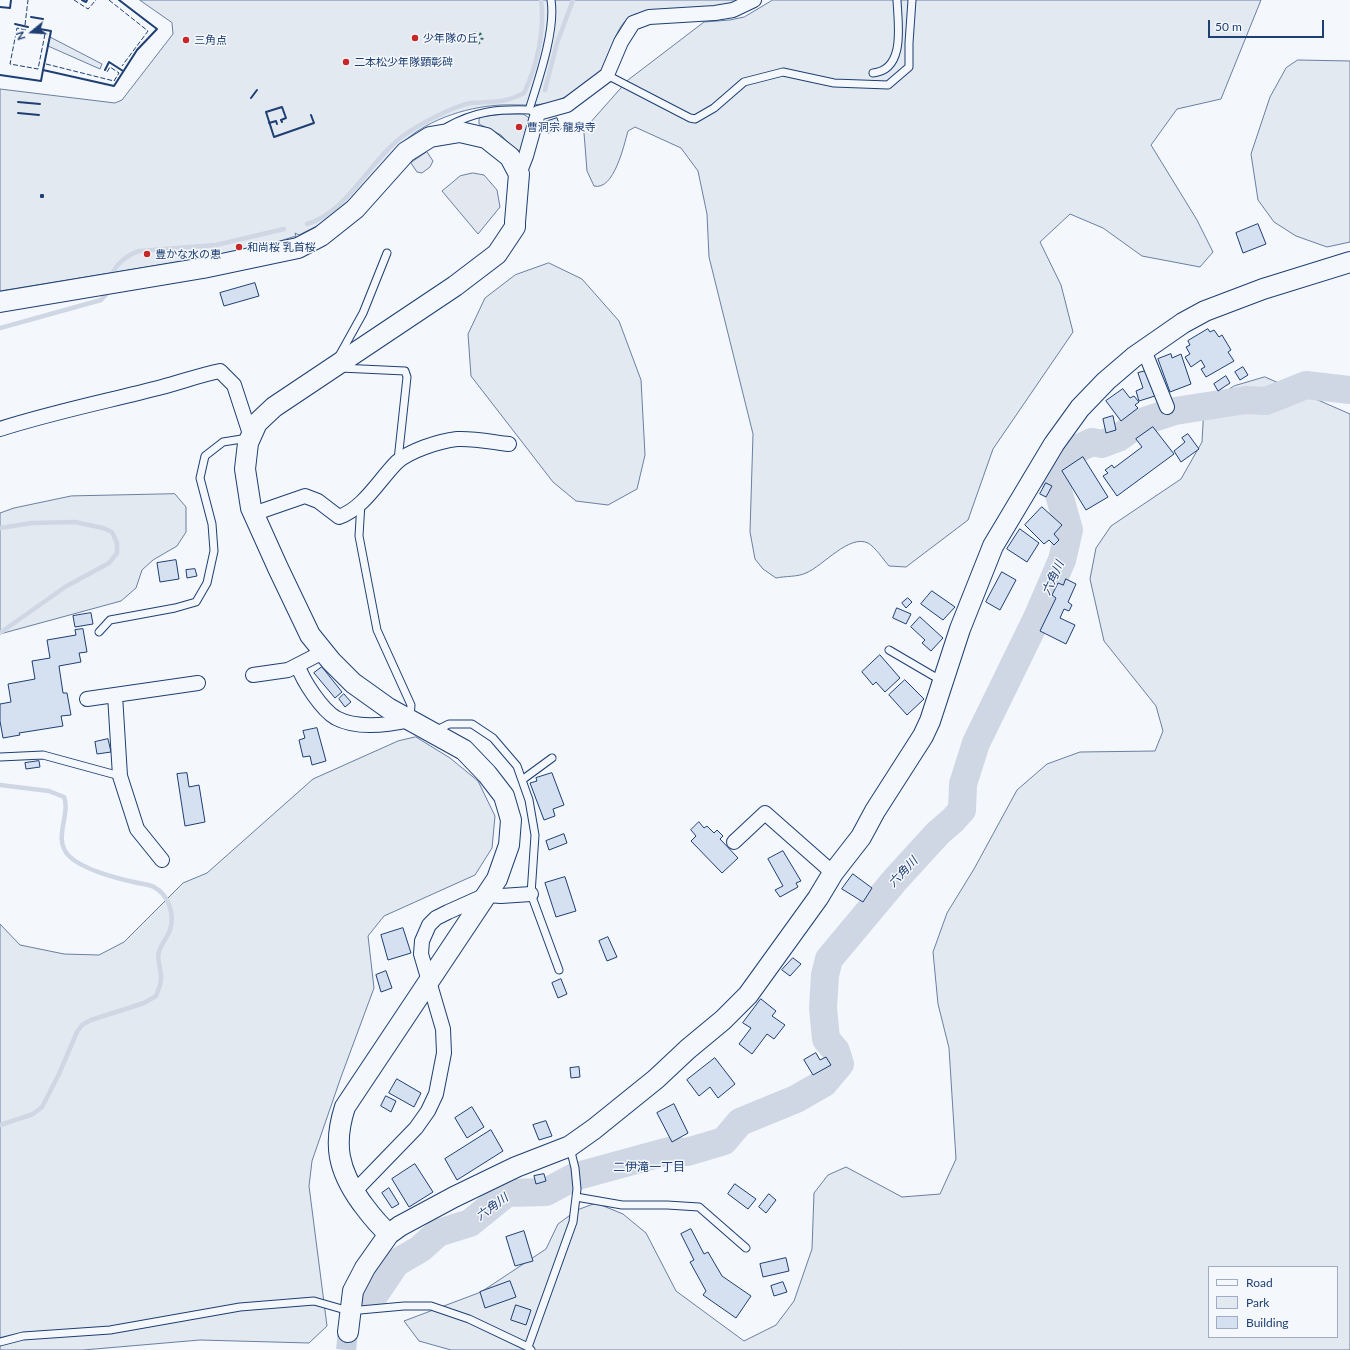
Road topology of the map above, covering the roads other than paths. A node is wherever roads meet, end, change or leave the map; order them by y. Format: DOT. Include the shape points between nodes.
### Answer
graph roads {
  1 [pos="550,0"];
  2 [pos="754,0"];
  3 [pos="897,0"];
  4 [pos="912,0"];
  5 [pos="873,73"];
  6 [pos="607,75"];
  7 [pos="534,112"];
  8 [pos="430,137"];
  9 [pos="519,174"];
  10 [pos="387,253"];
  11 [pos="1350,262"];
  12 [pos="0,302"];
  13 [pos="1144,350"];
  14 [pos="334,365"];
  15 [pos="1167,407"];
  16 [pos="0,429"];
  17 [pos="250,437"];
  18 [pos="509,444"];
  19 [pos="398,462"];
  20 [pos="361,501"];
  21 [pos="253,514"];
  22 [pos="99,632"];
  23 [pos="889,650"];
  24 [pos="323,652"];
  25 [pos="298,666"];
  26 [pos="253,676"];
  27 [pos="944,682"];
  28 [pos="198,683"];
  29 [pos="115,695"];
  30 [pos="87,699"];
  31 [pos="410,720"];
  32 [pos="433,732"];
  33 [pos="0,757"];
  34 [pos="552,758"];
  35 [pos="120,776"];
  36 [pos="522,780"];
  37 [pos="734,842"];
  38 [pos="162,860"];
  39 [pos="833,873"];
  40 [pos="531,894"];
  41 [pos="486,895"];
  42 [pos="559,970"];
  43 [pos="429,980"];
  44 [pos="570,1146"];
  45 [pos="354,1192"];
  46 [pos="576,1197"];
  47 [pos="389,1234"];
  48 [pos="746,1248"];
  49 [pos="350,1311"];
  50 [pos="348,1332"];
  51 [pos="0,1342"];
  52 [pos="529,1348"];
  1 -- 7 [label="lane" via="551,19 547,48"];
  2 -- 6 [label="street" via="733,10 715,14 649,17 633,23 620,42"];
  3 -- 5 [label="lane" via="899,30 895,60 882,72"];
  4 -- 6 [label="lane" via="908,43 909,67 888,86 834,83 784,72 744,82 714,108 696,119"];
  6 -- 7 [label="street" via="567,105"];
  7 -- 8 [label="lane" via="481,112 459,120"];
  7 -- 9 [label="street" via="526,156"];
  8 -- 9 [label="street" via="460,132 486,138 510,157"];
  8 -- 12 [label="street" via="406,152 355,208 321,236 298,248 203,268"];
  9 -- 14 [label="street" via="515,227 497,254 455,286"];
  10 -- 14 [label="lane" via="363,313"];
  11 -- 13 [label="street" via="1263,289 1204,311"];
  13 -- 15 [label="street"];
  13 -- 27 [label="street" via="1106,381 1080,408 1054,444 993,546 960,629"];
  14 -- 17 [label="street" via="274,407 257,424"];
  14 -- 19 [label="lane" via="342,369 405,371 407,377"];
  16 -- 17 [label="street" via="220,371 234,385"];
  17 -- 21 [label="street" via="245,469"];
  17 -- 22 [label="lane" via="223,442 205,456 200,478 212,524 214,551 207,583 196,602 110,620"];
  18 -- 19 [label="street" via="457,439 424,447"];
  19 -- 20 [label="street"];
  20 -- 21 [label="street" via="347,514 339,517 318,501 305,496"];
  20 -- 31 [label="lane" via="359,536 377,630 411,705"];
  21 -- 24 [label="street" via="310,635"];
  23 -- 27 [label="lane"];
  24 -- 25 [label="street"];
  24 -- 31 [label="street" via="353,684"];
  25 -- 26 [label="street"];
  25 -- 31 [label="street" via="316,698 336,718 353,724 389,725"];
  27 -- 39 [label="street" via="923,736 861,837"];
  28 -- 29 [label="street"];
  29 -- 30 [label="street"];
  29 -- 35 [label="street"];
  31 -- 32 [label="street"];
  32 -- 36 [label="lane" via="449,724 472,724 493,738 517,766"];
  32 -- 41 [label="street" via="464,750 488,774 504,796 511,820 509,845 497,879"];
  33 -- 35 [label="lane" via="43,755"];
  34 -- 36 [label="lane"];
  35 -- 38 [label="street" via="137,829"];
  36 -- 40 [label="lane" via="529,800 535,835"];
  37 -- 39 [label="street" via="765,813"];
  39 -- 44 [label="street" via="818,898 743,1000 656,1079"];
  40 -- 41 [label="street"];
  40 -- 42 [label="lane"];
  41 -- 43 [label="street"];
  41 -- 43 [label="street" via="436,918 429,925 422,941 421,954"];
  43 -- 45 [label="street" via="345,1107 340,1122 339,1153 343,1172"];
  43 -- 45 [label="street" via="443,1029 443,1059 436,1094 416,1128"];
  44 -- 46 [label="lane" via="575,1168"];
  44 -- 47 [label="street" via="516,1167"];
  45 -- 47 [label="street" via="376,1223"];
  46 -- 48 [label="lane" via="622,1205 699,1207"];
  46 -- 52 [label="lane" via="573,1222"];
  47 -- 49 [label="street" via="365,1268 353,1291"];
  49 -- 50 [label="street"];
  49 -- 51 [label="lane" via="314,1301 240,1307 110,1330 23,1336"];
  49 -- 52 [label="lane" via="431,1306 469,1319"];
}
